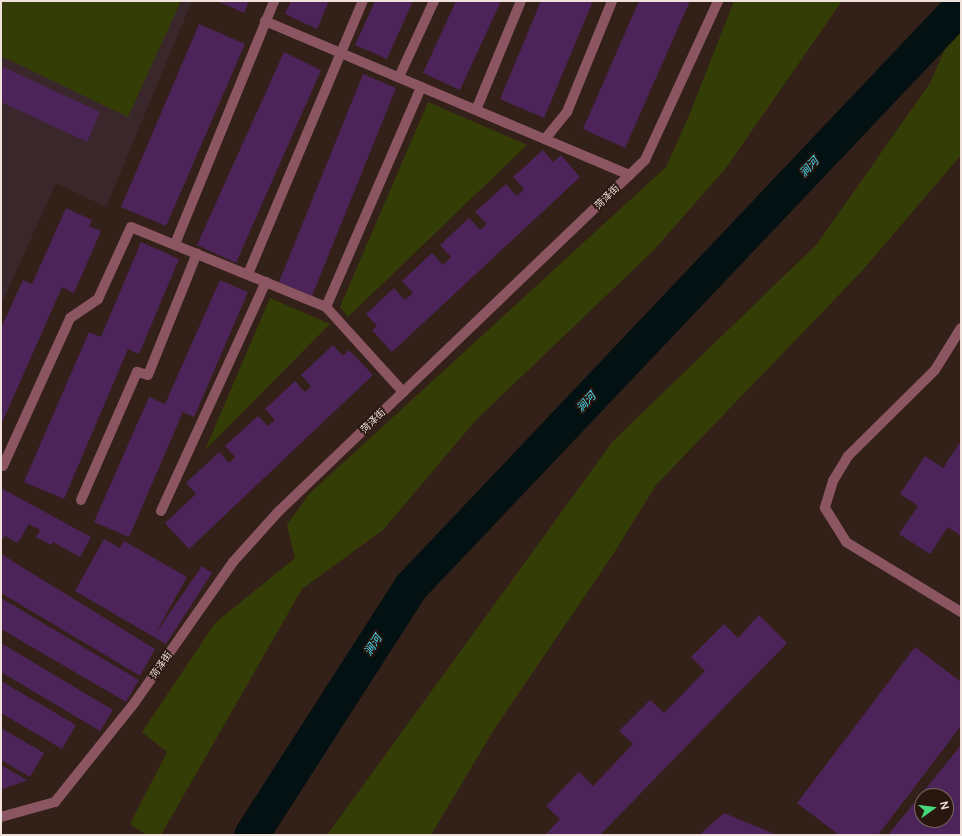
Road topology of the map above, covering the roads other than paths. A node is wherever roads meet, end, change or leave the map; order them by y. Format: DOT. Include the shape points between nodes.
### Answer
graph roads {
  1 [pos="274,1"];
  2 [pos="362,1"];
  3 [pos="434,1"];
  4 [pos="521,1"];
  5 [pos="612,1"];
  6 [pos="718,1"];
  7 [pos="265,21"];
  8 [pos="340,53"];
  9 [pos="399,77"];
  10 [pos="421,87"];
  11 [pos="476,110"];
  12 [pos="545,139"];
  13 [pos="630,174"];
  14 [pos="175,244"];
  15 [pos="197,253"];
  16 [pos="248,274"];
  17 [pos="266,282"];
  18 [pos="326,307"];
  19 [pos="961,328"];
  20 [pos="403,392"];
  21 [pos="3,466"];
  22 [pos="81,500"];
  23 [pos="161,511"];
  24 [pos="961,612"];
  25 [pos="1,817"];
  1 -- 7 [label="street"];
  2 -- 8 [label="street"];
  3 -- 9 [label="street"];
  4 -- 11 [label="street"];
  5 -- 12 [label="street" via="567,112"];
  6 -- 13 [label="street, 菏泽街" via="645,160"];
  7 -- 8 [label="street"];
  7 -- 14 [label="street"];
  8 -- 9 [label="street"];
  8 -- 16 [label="street"];
  9 -- 10 [label="street"];
  10 -- 11 [label="street"];
  10 -- 18 [label="street"];
  11 -- 12 [label="street"];
  12 -- 13 [label="street"];
  13 -- 20 [label="street, 菏泽街"];
  14 -- 15 [label="street"];
  14 -- 21 [label="street" via="131,226 98,299 70,318"];
  15 -- 16 [label="street"];
  15 -- 22 [label="street" via="148,375 137,372"];
  16 -- 17 [label="street"];
  17 -- 18 [label="street"];
  17 -- 23 [label="street"];
  18 -- 20 [label="street"];
  19 -- 24 [label="street" via="935,370 848,456 833,481 825,508 846,542"];
  20 -- 25 [label="street, 菏泽街" via="279,511 233,562 135,702 55,802"];
}
